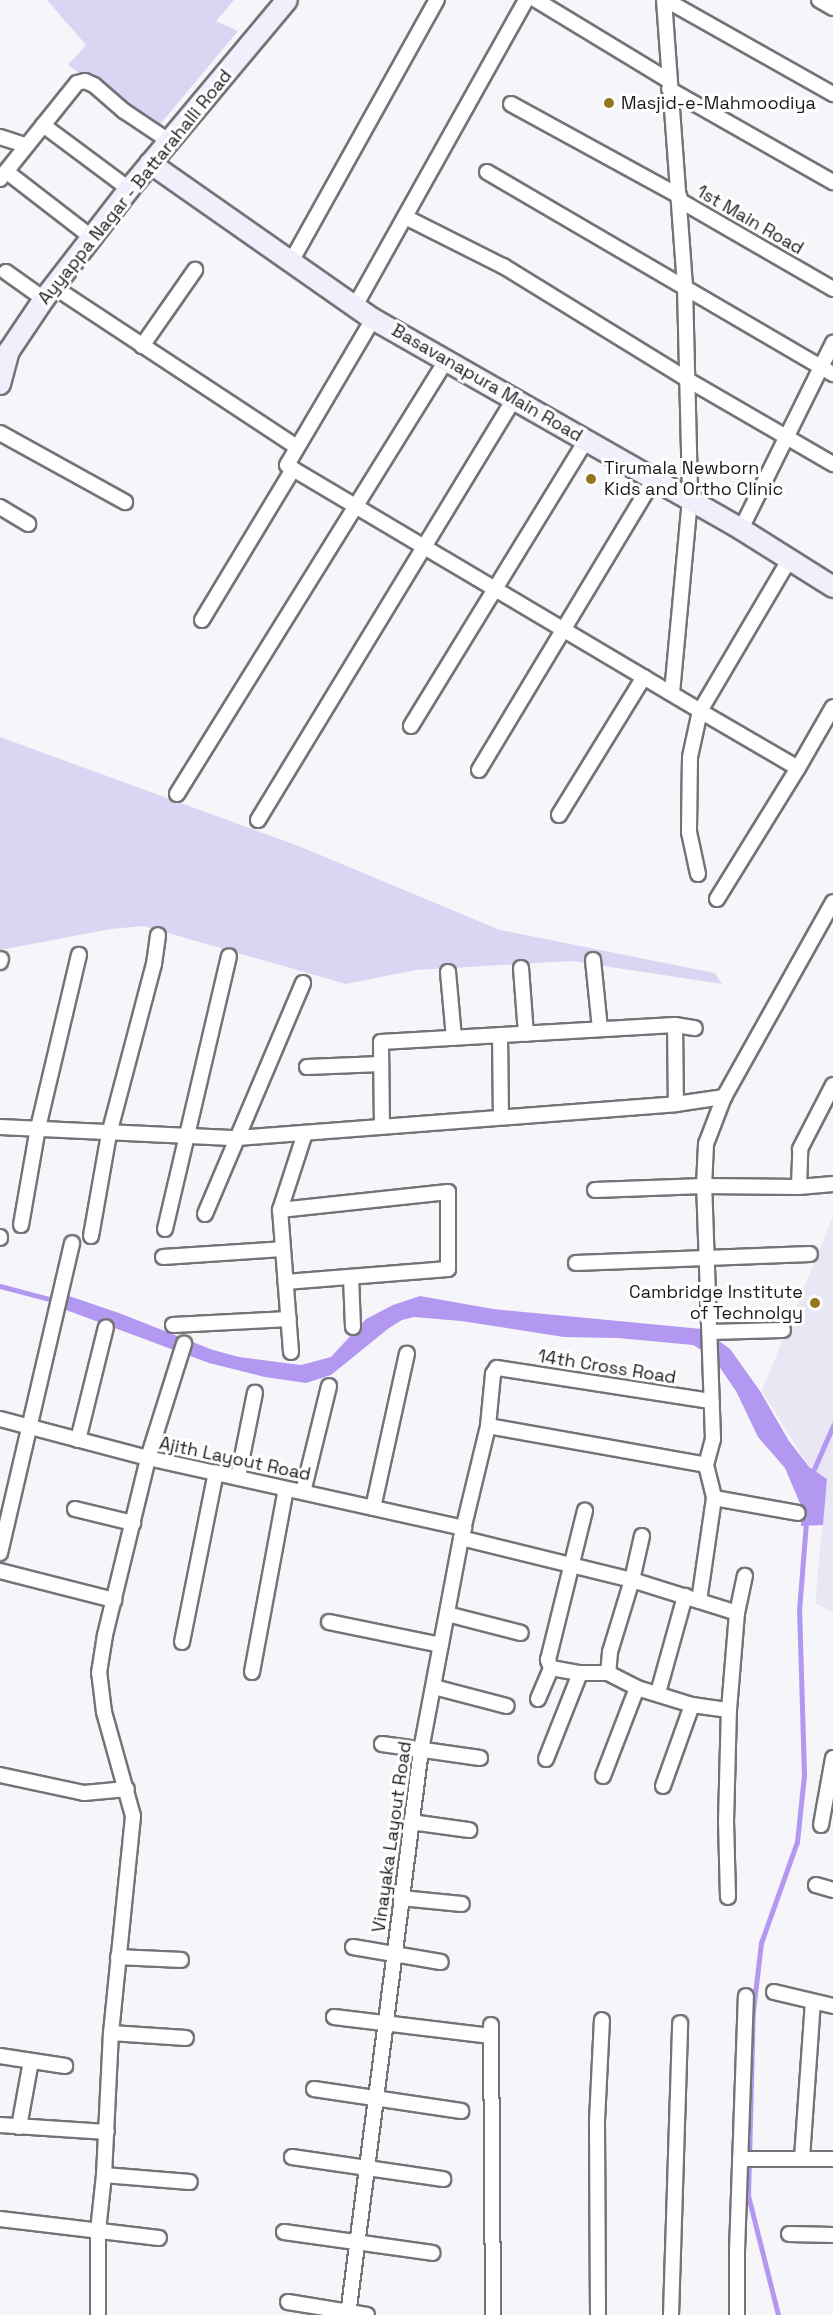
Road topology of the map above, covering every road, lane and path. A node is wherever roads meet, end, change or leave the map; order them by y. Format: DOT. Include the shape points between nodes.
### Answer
graph roads {
  1 [pos="287,0"];
  2 [pos="437,0"];
  3 [pos="526,0"];
  4 [pos="536,0"];
  5 [pos="665,0"];
  6 [pos="819,0"];
  7 [pos="833,8"];
  8 [pos="669,84"];
  9 [pos="833,94"];
  10 [pos="511,104"];
  11 [pos="43,125"];
  12 [pos="0,137"];
  13 [pos="169,141"];
  14 [pos="27,146"];
  15 [pos="150,164"];
  16 [pos="487,172"];
  17 [pos="4,175"];
  18 [pos="833,182"];
  19 [pos="129,189"];
  20 [pos="679,198"];
  21 [pos="405,217"];
  22 [pos="91,237"];
  23 [pos="292,260"];
  24 [pos="195,270"];
  25 [pos="6,272"];
  26 [pos="685,287"];
  27 [pos="833,289"];
  28 [pos="49,293"];
  29 [pos="355,306"];
  30 [pos="373,319"];
  31 [pos="833,343"];
  32 [pos="142,346"];
  33 [pos="4,347"];
  34 [pos="447,359"];
  35 [pos="827,371"];
  36 [pos="688,380"];
  37 [pos="0,384"];
  38 [pos="515,399"];
  39 [pos="0,433"];
  40 [pos="786,436"];
  41 [pos="586,440"];
  42 [pos="297,447"];
  43 [pos="833,464"];
  44 [pos="292,469"];
  45 [pos="654,479"];
  46 [pos="690,499"];
  47 [pos="125,502"];
  48 [pos="0,507"];
  49 [pos="355,508"];
  50 [pos="28,524"];
  51 [pos="741,529"];
  52 [pos="423,549"];
  53 [pos="789,560"];
  54 [pos="833,587"];
  55 [pos="495,590"];
  56 [pos="202,620"];
  57 [pos="563,630"];
  58 [pos="644,677"];
  59 [pos="672,693"];
  60 [pos="833,708"];
  61 [pos="700,711"];
  62 [pos="411,726"];
  63 [pos="798,768"];
  64 [pos="478,770"];
  65 [pos="177,794"];
  66 [pos="559,815"];
  67 [pos="258,820"];
  68 [pos="698,874"];
  69 [pos="717,899"];
  70 [pos="833,902"];
  71 [pos="158,935"];
  72 [pos="79,955"];
  73 [pos="229,956"];
  74 [pos="593,960"];
  75 [pos="521,968"];
  76 [pos="448,972"];
  77 [pos="303,983"];
  78 [pos="675,1025"];
  79 [pos="695,1028"];
  80 [pos="600,1029"];
  81 [pos="526,1034"];
  82 [pos="500,1035"];
  83 [pos="454,1038"];
  84 [pos="381,1064"];
  85 [pos="307,1067"];
  86 [pos="833,1085"];
  87 [pos="724,1097"];
  88 [pos="676,1104"];
  89 [pos="501,1117"];
  90 [pos="382,1126"];
  91 [pos="0,1127"];
  92 [pos="38,1128"];
  93 [pos="305,1133"];
  94 [pos="109,1134"];
  95 [pos="186,1137"];
  96 [pos="237,1138"];
  97 [pos="833,1184"];
  98 [pos="704,1186"];
  99 [pos="799,1187"];
  100 [pos="595,1190"];
  101 [pos="280,1210"];
  102 [pos="205,1214"];
  103 [pos="21,1225"];
  104 [pos="165,1229"];
  105 [pos="91,1236"];
  106 [pos="72,1243"];
  107 [pos="282,1249"];
  108 [pos="810,1254"];
  109 [pos="163,1257"];
  110 [pos="707,1257"];
  111 [pos="576,1263"];
  112 [pos="351,1277"];
  113 [pos="286,1282"];
  114 [pos="289,1319"];
  115 [pos="173,1325"];
  116 [pos="106,1327"];
  117 [pos="353,1327"];
  118 [pos="783,1329"];
  119 [pos="710,1332"];
  120 [pos="184,1344"];
  121 [pos="291,1352"];
  122 [pos="407,1354"];
  123 [pos="498,1368"];
  124 [pos="329,1386"];
  125 [pos="255,1393"];
  126 [pos="711,1401"];
  127 [pos="0,1419"];
  128 [pos="29,1426"];
  129 [pos="488,1426"];
  130 [pos="78,1440"];
  131 [pos="148,1458"];
  132 [pos="706,1465"];
  133 [pos="216,1472"];
  134 [pos="238,1477"];
  135 [pos="286,1489"];
  136 [pos="303,1492"];
  137 [pos="714,1498"];
  138 [pos="373,1508"];
  139 [pos="75,1509"];
  140 [pos="585,1510"];
  141 [pos="798,1513"];
  142 [pos="133,1523"];
  143 [pos="463,1533"];
  144 [pos="642,1536"];
  145 [pos="0,1553"];
  146 [pos="572,1565"];
  147 [pos="0,1571"];
  148 [pos="745,1576"];
  149 [pos="632,1580"];
  150 [pos="685,1596"];
  151 [pos="114,1599"];
  152 [pos="699,1601"];
  153 [pos="737,1613"];
  154 [pos="447,1614"];
  155 [pos="329,1622"];
  156 [pos="521,1633"];
  157 [pos="182,1642"];
  158 [pos="441,1645"];
  159 [pos="551,1668"];
  160 [pos="252,1671"];
  161 [pos="580,1673"];
  162 [pos="608,1673"];
  163 [pos="434,1687"];
  164 [pos="637,1688"];
  165 [pos="658,1694"];
  166 [pos="538,1699"];
  167 [pos="692,1705"];
  168 [pos="507,1706"];
  169 [pos="729,1710"];
  170 [pos="382,1744"];
  171 [pos="421,1750"];
  172 [pos="480,1758"];
  173 [pos="833,1758"];
  174 [pos="546,1759"];
  175 [pos="0,1775"];
  176 [pos="603,1776"];
  177 [pos="663,1786"];
  178 [pos="127,1790"];
  179 [pos="411,1822"];
  180 [pos="821,1825"];
  181 [pos="469,1830"];
  182 [pos="816,1885"];
  183 [pos="833,1890"];
  184 [pos="728,1897"];
  185 [pos="401,1898"];
  186 [pos="462,1904"];
  187 [pos="353,1947"];
  188 [pos="394,1954"];
  189 [pos="118,1957"];
  190 [pos="181,1960"];
  191 [pos="441,1962"];
  192 [pos="774,1992"];
  193 [pos="746,1996"];
  194 [pos="813,2001"];
  195 [pos="833,2006"];
  196 [pos="334,2017"];
  197 [pos="602,2020"];
  198 [pos="386,2024"];
  199 [pos="680,2024"];
  200 [pos="111,2033"];
  201 [pos="186,2038"];
  202 [pos="0,2056"];
  203 [pos="31,2061"];
  204 [pos="65,2066"];
  205 [pos="314,2089"];
  206 [pos="376,2100"];
  207 [pos="461,2111"];
  208 [pos="0,2125"];
  209 [pos="19,2127"];
  210 [pos="107,2132"];
  211 [pos="292,2157"];
  212 [pos="802,2158"];
  213 [pos="741,2159"];
  214 [pos="833,2159"];
  215 [pos="368,2169"];
  216 [pos="104,2175"];
  217 [pos="443,2179"];
  218 [pos="190,2182"];
  219 [pos="0,2219"];
  220 [pos="98,2231"];
  221 [pos="284,2232"];
  222 [pos="789,2234"];
  223 [pos="833,2235"];
  224 [pos="159,2238"];
  225 [pos="358,2244"];
  226 [pos="433,2253"];
  227 [pos="288,2302"];
  228 [pos="348,2314"];
  229 [pos="98,2315"];
  230 [pos="368,2315"];
  231 [pos="493,2315"];
  232 [pos="598,2315"];
  233 [pos="672,2315"];
  234 [pos="737,2315"];
  1 -- 13 [label="street, Ayyappa Nagar - Battarahalli Road"];
  2 -- 23 [label="street"];
  3 -- 21 [label="street"];
  4 -- 8 [label="street"];
  5 -- 8 [label="street"];
  5 -- 9 [label="street"];
  6 -- 7 [label="street"];
  8 -- 18 [label="street"];
  8 -- 20 [label="street"];
  10 -- 20 [label="street, 1st Main Road"];
  11 -- 13 [label="street" via="77,82 85,81"];
  11 -- 14 [label="street"];
  11 -- 19 [label="street"];
  12 -- 14 [label="street"];
  13 -- 15 [label="street, Ayyappa Nagar - Battarahalli Road"];
  14 -- 17 [label="street"];
  15 -- 19 [label="street, Ayyappa Nagar - Battarahalli Road"];
  15 -- 23 [label="street, Basavanapura Main Road"];
  16 -- 26 [label="street"];
  17 -- 22 [label="street"];
  19 -- 22 [label="street, Ayyappa Nagar - Battarahalli Road"];
  20 -- 26 [label="street"];
  20 -- 27 [label="street, 1st Main Road"];
  21 -- 29 [label="street"];
  21 -- 36 [label="street" via="503,266"];
  22 -- 28 [label="street, Ayyappa Nagar - Battarahalli Road"];
  23 -- 29 [label="street, Basavanapura Main Road"];
  24 -- 32 [label="street"];
  25 -- 28 [label="street"];
  26 -- 35 [label="street"];
  26 -- 36 [label="street"];
  28 -- 32 [label="street"];
  28 -- 33 [label="street, Ayyappa Nagar - Battarahalli Road"];
  29 -- 30 [label="street, Basavanapura Main Road"];
  30 -- 34 [label="street, Basavanapura Main Road"];
  30 -- 42 [label="street"];
  31 -- 35 [label="street"];
  32 -- 42 [label="street"];
  33 -- 37 [label="street, Ayyappa Nagar - Battarahalli Road"];
  34 -- 38 [label="street, Basavanapura Main Road"];
  34 -- 49 [label="street"];
  35 -- 40 [label="street"];
  36 -- 40 [label="street"];
  36 -- 46 [label="street"];
  38 -- 41 [label="street, Basavanapura Main Road"];
  38 -- 52 [label="street"];
  39 -- 47 [label="street"];
  40 -- 43 [label="street"];
  40 -- 51 [label="street"];
  41 -- 45 [label="street, Basavanapura Main Road"];
  41 -- 55 [label="street"];
  42 -- 44 [label="street" via="287,465"];
  44 -- 49 [label="street"];
  44 -- 56 [label="street"];
  45 -- 46 [label="street, Basavanapura Main Road"];
  45 -- 57 [label="street"];
  46 -- 51 [label="street, Basavanapura Main Road"];
  46 -- 59 [label="street"];
  48 -- 50 [label="street"];
  49 -- 52 [label="street"];
  49 -- 65 [label="street"];
  51 -- 53 [label="street, Basavanapura Main Road"];
  52 -- 55 [label="street"];
  52 -- 67 [label="street"];
  53 -- 54 [label="street, Basavanapura Main Road"];
  53 -- 61 [label="street"];
  55 -- 57 [label="street"];
  55 -- 62 [label="street"];
  57 -- 58 [label="street"];
  57 -- 64 [label="street"];
  58 -- 59 [label="street"];
  58 -- 66 [label="street"];
  59 -- 61 [label="street"];
  60 -- 63 [label="street"];
  61 -- 63 [label="street"];
  61 -- 68 [label="street" via="690,757 689,832"];
  63 -- 69 [label="street"];
  70 -- 87 [label="street"];
  71 -- 94 [label="street" via="154,964"];
  72 -- 92 [label="street"];
  73 -- 95 [label="street"];
  74 -- 80 [label="street"];
  75 -- 81 [label="street"];
  76 -- 83 [label="street"];
  77 -- 96 [label="street"];
  78 -- 79 [label="street"];
  78 -- 80 [label="street"];
  78 -- 88 [label="street"];
  80 -- 81 [label="street"];
  81 -- 82 [label="street"];
  82 -- 83 [label="street"];
  82 -- 89 [label="street"];
  83 -- 84 [label="street" via="381,1042"];
  84 -- 85 [label="street"];
  84 -- 90 [label="street"];
  86 -- 99 [label="street" via="801,1149"];
  87 -- 88 [label="street"];
  87 -- 98 [label="street" via="706,1144"];
  88 -- 89 [label="street"];
  89 -- 90 [label="street"];
  90 -- 93 [label="street"];
  91 -- 92 [label="street"];
  92 -- 94 [label="street"];
  92 -- 103 [label="street"];
  93 -- 96 [label="street"];
  93 -- 101 [label="street"];
  94 -- 95 [label="street"];
  94 -- 105 [label="street"];
  95 -- 96 [label="street"];
  95 -- 104 [label="street"];
  96 -- 102 [label="street"];
  97 -- 99 [label="street"];
  98 -- 99 [label="street"];
  98 -- 100 [label="street"];
  98 -- 110 [label="street"];
  101 -- 107 [label="street"];
  101 -- 112 [label="street" via="448,1192 448,1269"];
  106 -- 128 [label="street"];
  107 -- 109 [label="street"];
  107 -- 113 [label="street"];
  108 -- 110 [label="street"];
  110 -- 111 [label="street"];
  110 -- 119 [label="street"];
  112 -- 113 [label="street"];
  112 -- 117 [label="street"];
  113 -- 114 [label="street"];
  114 -- 115 [label="street"];
  114 -- 121 [label="street"];
  116 -- 130 [label="street"];
  118 -- 119 [label="street"];
  119 -- 126 [label="street"];
  120 -- 131 [label="street"];
  122 -- 138 [label="street"];
  123 -- 126 [label="street, 14th Cross Road"];
  123 -- 129 [label="street, Vinayaka Layout Road" via="493,1374"];
  124 -- 136 [label="street"];
  125 -- 134 [label="street"];
  126 -- 132 [label="street" via="713,1439"];
  127 -- 128 [label="street, Ajith Layout Road"];
  128 -- 130 [label="street, Ajith Layout Road"];
  128 -- 145 [label="street"];
  129 -- 132 [label="street"];
  129 -- 143 [label="street, Vinayaka Layout Road"];
  130 -- 131 [label="street, Ajith Layout Road"];
  131 -- 133 [label="street, Ajith Layout Road"];
  131 -- 142 [label="street"];
  132 -- 137 [label="street"];
  133 -- 134 [label="street, Ajith Layout Road"];
  133 -- 157 [label="street"];
  134 -- 135 [label="street, Ajith Layout Road"];
  135 -- 136 [label="street, Ajith Layout Road"];
  135 -- 160 [label="street"];
  136 -- 138 [label="street, Ajith Layout Road"];
  137 -- 141 [label="street"];
  137 -- 152 [label="street"];
  138 -- 143 [label="street, Ajith Layout Road"];
  139 -- 142 [label="street"];
  140 -- 146 [label="street"];
  142 -- 151 [label="street"];
  143 -- 146 [label="street, Ajith Layout Road"];
  143 -- 154 [label="street, Vinayaka Layout Road"];
  144 -- 149 [label="street"];
  146 -- 149 [label="street, Ajith Layout Road"];
  146 -- 159 [label="street" via="548,1660"];
  147 -- 151 [label="street"];
  148 -- 153 [label="street"];
  149 -- 150 [label="street, Ajith Layout Road"];
  149 -- 162 [label="street" via="610,1652"];
  150 -- 152 [label="street, Ajith Layout Road"];
  150 -- 165 [label="street"];
  151 -- 178 [label="street" via="99,1674 104,1712"];
  152 -- 153 [label="street, Ajith Layout Road"];
  153 -- 169 [label="street"];
  154 -- 156 [label="street"];
  154 -- 158 [label="street, Vinayaka Layout Road"];
  155 -- 158 [label="street"];
  158 -- 163 [label="street, Vinayaka Layout Road"];
  159 -- 161 [label="street"];
  159 -- 166 [label="street"];
  161 -- 162 [label="street"];
  161 -- 174 [label="street"];
  162 -- 164 [label="street"];
  163 -- 168 [label="street"];
  163 -- 171 [label="street, Vinayaka Layout Road"];
  164 -- 165 [label="street"];
  164 -- 176 [label="street"];
  165 -- 167 [label="street"];
  167 -- 169 [label="street"];
  167 -- 177 [label="street"];
  169 -- 184 [label="street"];
  170 -- 171 [label="street"];
  171 -- 172 [label="street"];
  171 -- 179 [label="street, Vinayaka Layout Road"];
  173 -- 180 [label="street"];
  175 -- 178 [label="street" via="84,1793"];
  178 -- 189 [label="street" via="133,1816"];
  179 -- 181 [label="street"];
  179 -- 185 [label="street, Vinayaka Layout Road"];
  182 -- 183 [label="street"];
  185 -- 186 [label="street"];
  185 -- 188 [label="street, Vinayaka Layout Road"];
  187 -- 188 [label="street"];
  188 -- 191 [label="street"];
  188 -- 198 [label="street, Vinayaka Layout Road"];
  189 -- 190 [label="street"];
  189 -- 200 [label="street"];
  192 -- 194 [label="street"];
  193 -- 213 [label="street"];
  194 -- 195 [label="street"];
  194 -- 212 [label="street"];
  196 -- 198 [label="street"];
  197 -- 232 [label="street" via="597,2121"];
  198 -- 206 [label="street, Vinayaka Layout Road"];
  198 -- 231 [label="street" via="491,2030"];
  199 -- 233 [label="street"];
  200 -- 201 [label="street"];
  200 -- 210 [label="street"];
  202 -- 203 [label="street"];
  203 -- 204 [label="street"];
  203 -- 209 [label="street"];
  205 -- 206 [label="street"];
  206 -- 207 [label="street"];
  206 -- 215 [label="street, Vinayaka Layout Road"];
  208 -- 209 [label="street"];
  209 -- 210 [label="street"];
  210 -- 216 [label="street"];
  211 -- 215 [label="street"];
  212 -- 213 [label="street"];
  212 -- 214 [label="street"];
  213 -- 234 [label="street"];
  215 -- 217 [label="street"];
  215 -- 225 [label="street, Vinayaka Layout Road"];
  216 -- 218 [label="street"];
  216 -- 220 [label="street"];
  219 -- 220 [label="street"];
  220 -- 224 [label="street"];
  220 -- 229 [label="street"];
  221 -- 225 [label="street"];
  222 -- 223 [label="street"];
  225 -- 226 [label="street"];
  225 -- 228 [label="street, Vinayaka Layout Road"];
  227 -- 228 [label="street"];
  228 -- 230 [label="street"];
}
